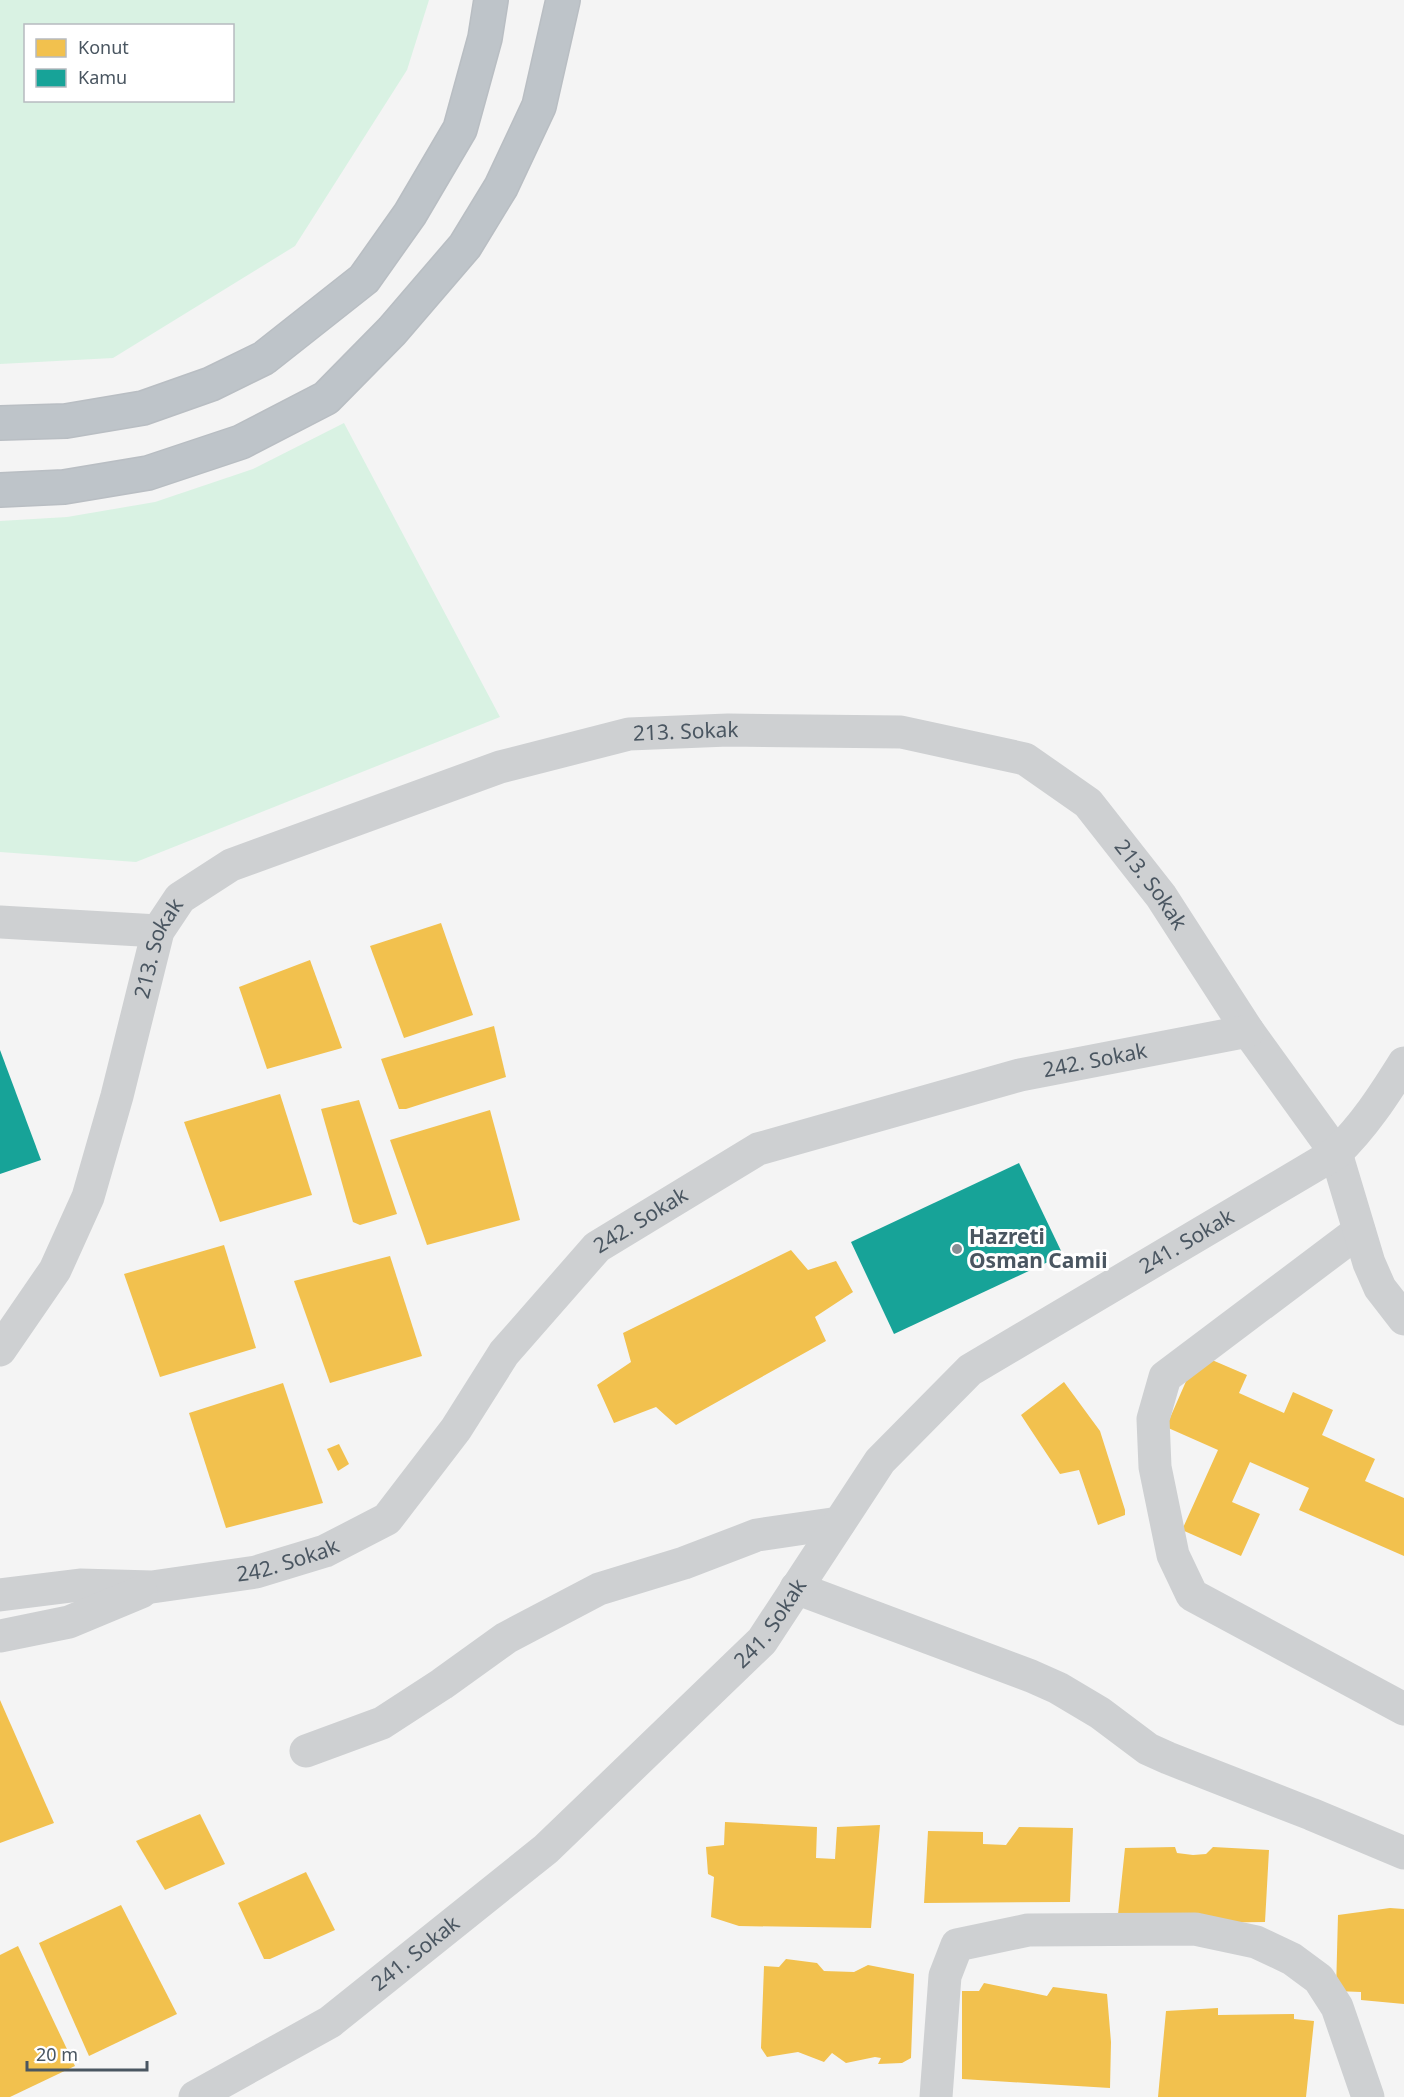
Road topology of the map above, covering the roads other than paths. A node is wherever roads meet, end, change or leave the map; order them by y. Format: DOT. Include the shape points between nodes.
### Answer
graph roads {
  1 [pos="491,0"];
  2 [pos="563,0"];
  3 [pos="0,423"];
  4 [pos="0,490"];
  5 [pos="0,922"];
  6 [pos="158,931"];
  7 [pos="1248,1030"];
  8 [pos="1404,1063"];
  9 [pos="1336,1153"];
  10 [pos="1359,1231"];
  11 [pos="1404,1319"];
  12 [pos="0,1350"];
  13 [pos="839,1523"];
  14 [pos="152,1587"];
  15 [pos="796,1588"];
  16 [pos="0,1594"];
  17 [pos="0,1636"];
  18 [pos="1404,1709"];
  19 [pos="306,1751"];
  20 [pos="1404,1853"];
  21 [pos="195,2097"];
  22 [pos="936,2097"];
  23 [pos="1368,2097"];
  1 -- 3 [label="highway" via="485,38 460,129 411,214 364,279 264,358 211,384 143,408 66,421"];
  2 -- 4 [label="highway" via="538,106 501,187 465,246 392,331 326,398 241,442 148,473 64,487"];
  5 -- 6 [label="street"];
  6 -- 7 [label="street, 213. Sokak" via="180,898 231,864 500,767 629,734 728,730 901,732 1025,759 1088,803 1161,896"];
  6 -- 12 [label="street, 213. Sokak" via="88,1197 55,1270"];
  7 -- 9 [label="street, 213. Sokak"];
  7 -- 14 [label="street, 242. Sokak" via="1020,1076 758,1149 597,1247 504,1353 456,1429 387,1519 325,1551 256,1572"];
  8 -- 9 [label="street, 241. Sokak" via="1379,1103"];
  9 -- 10 [label="street, 213. Sokak"];
  9 -- 13 [label="street, 241. Sokak" via="970,1370 880,1461"];
  10 -- 11 [label="street, 213. Sokak" via="1380,1288"];
  10 -- 18 [label="street" via="1165,1377 1153,1419 1155,1467 1173,1555 1192,1595"];
  13 -- 15 [label="street, 241. Sokak"];
  13 -- 19 [label="street" via="757,1535 599,1589 506,1638 382,1723"];
  14 -- 16 [label="street, 242. Sokak" via="80,1585"];
  14 -- 17 [label="street, 242. Sokak" via="69,1622"];
  15 -- 20 [label="street" via="1030,1676 1086,1704 1158,1753"];
  15 -- 21 [label="street, 241. Sokak" via="762,1641 546,1849 330,2022"];
  22 -- 23 [label="street" via="945,1976 957,1945 1028,1930 1195,1929 1256,1942 1292,1959 1319,1979 1337,2007"];
}
